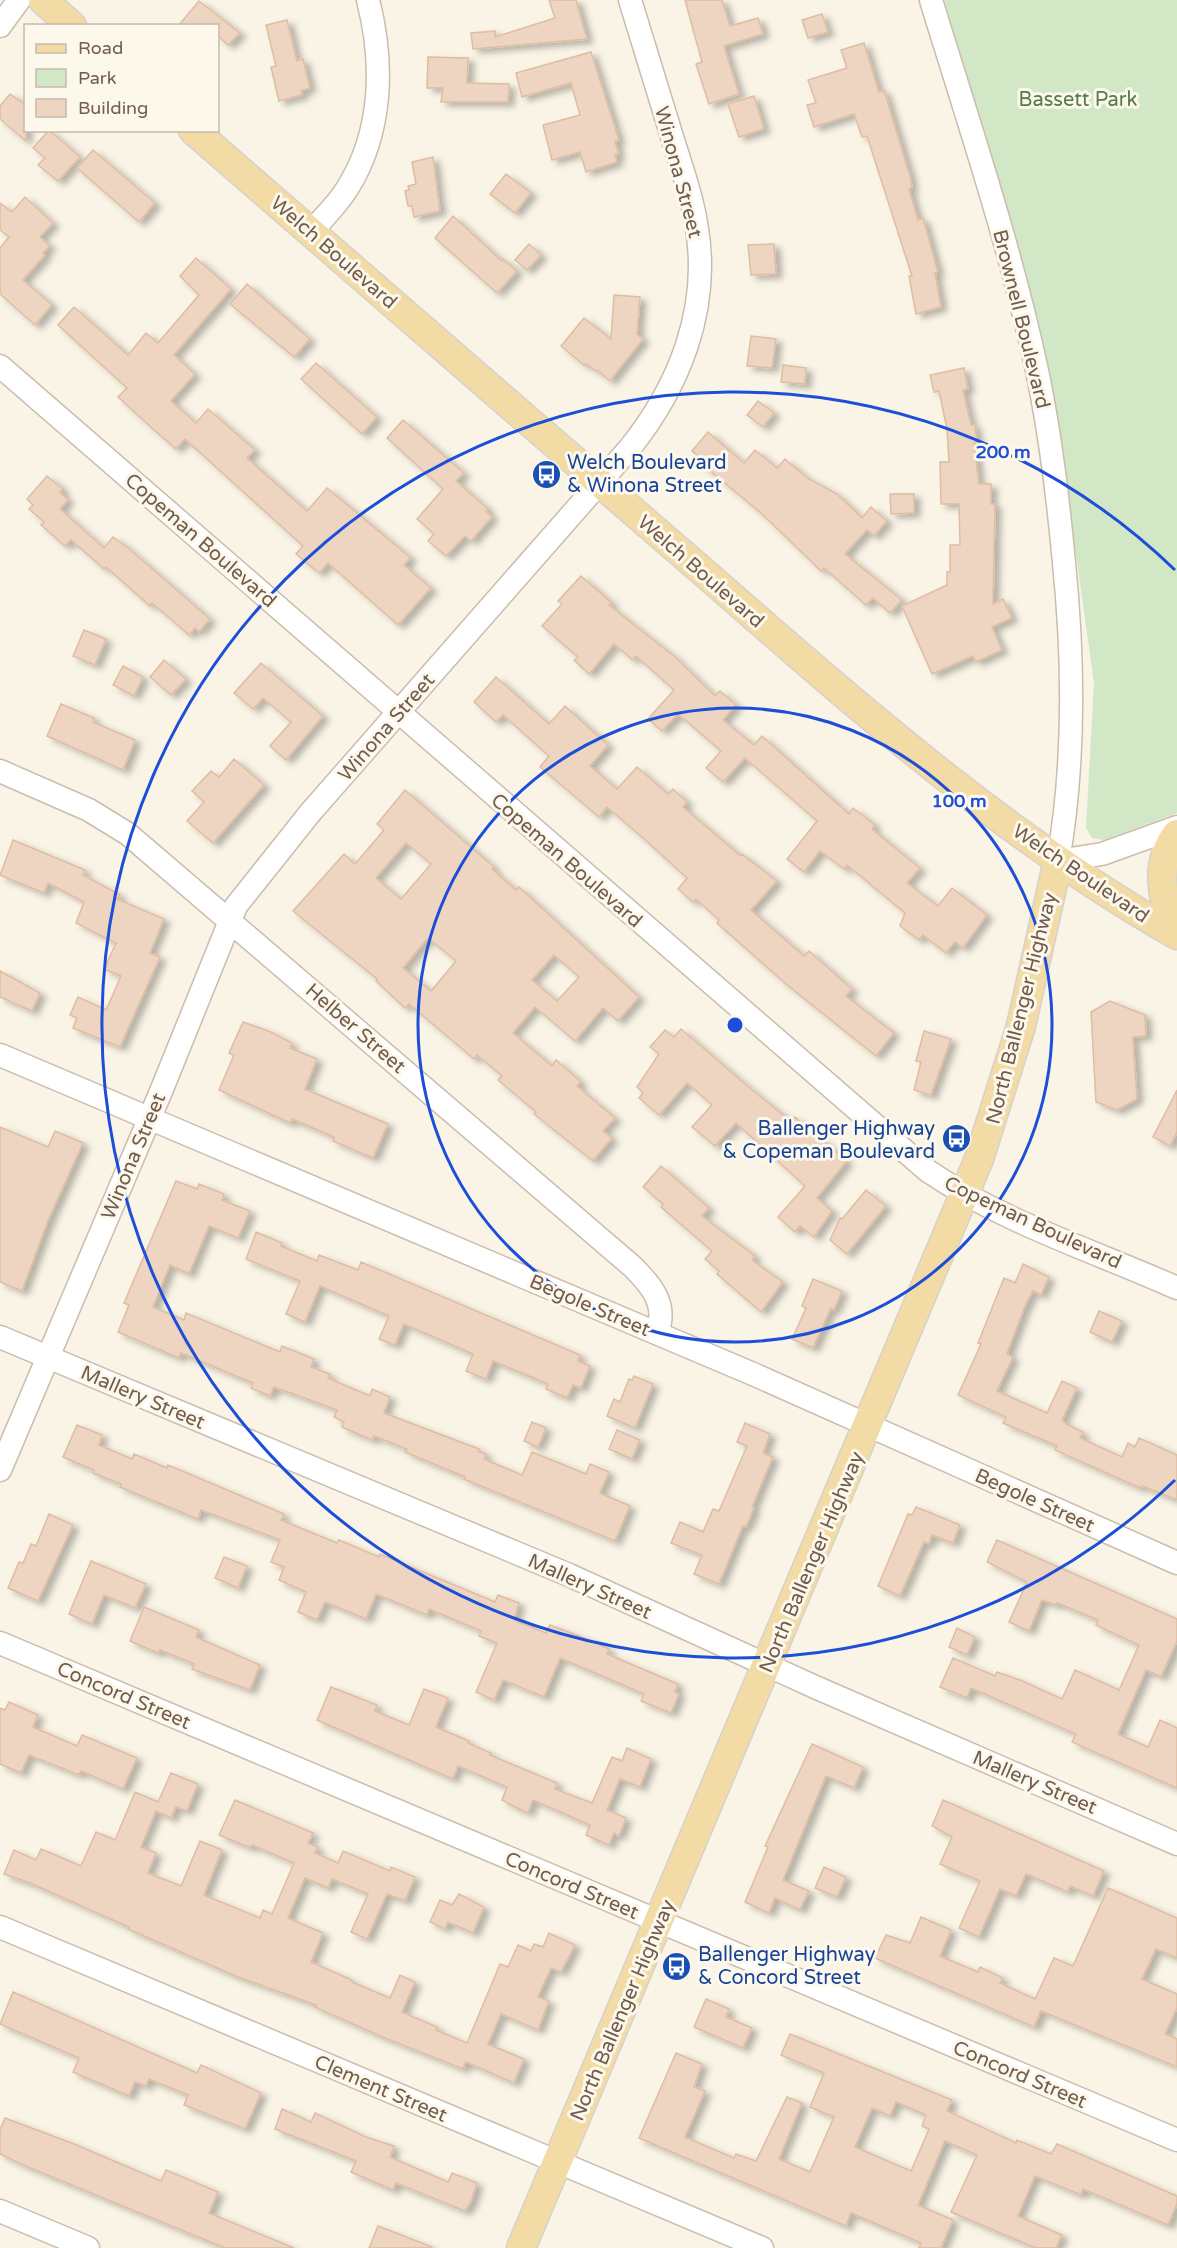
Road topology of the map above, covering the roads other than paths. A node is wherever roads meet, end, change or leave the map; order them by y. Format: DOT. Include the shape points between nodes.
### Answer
graph roads {
  1 [pos="19,0"];
  2 [pos="43,0"];
  3 [pos="368,0"];
  4 [pos="630,0"];
  5 [pos="931,0"];
  6 [pos="70,24"];
  7 [pos="0,26"];
  8 [pos="195,132"];
  9 [pos="311,232"];
  10 [pos="0,366"];
  11 [pos="600,483"];
  12 [pos="399,712"];
  13 [pos="0,771"];
  14 [pos="1177,827"];
  15 [pos="1177,834"];
  16 [pos="1058,861"];
  17 [pos="229,919"];
  18 [pos="1177,929"];
  19 [pos="1177,935"];
  20 [pos="0,1055"];
  21 [pos="149,1118"];
  22 [pos="965,1194"];
  23 [pos="1177,1288"];
  24 [pos="657,1333"];
  25 [pos="0,1336"];
  26 [pos="48,1357"];
  27 [pos="869,1426"];
  28 [pos="0,1470"];
  29 [pos="1177,1563"];
  30 [pos="0,1643"];
  31 [pos="768,1665"];
  32 [pos="1177,1844"];
  33 [pos="659,1922"];
  34 [pos="0,1927"];
  35 [pos="1177,2140"];
  36 [pos="558,2162"];
  37 [pos="0,2211"];
  38 [pos="88,2248"];
  39 [pos="521,2248"];
  40 [pos="762,2248"];
  1 -- 7 [label="street"];
  2 -- 6 [label="main road"];
  3 -- 9 [label="street" via="378,56 374,120 350,184"];
  4 -- 11 [label="street, Winona Street" via="694,212 699,286 690,337 669,391"];
  5 -- 16 [label="street, Brownell Boulevard" via="1019,294 1051,446 1071,669 1069,770"];
  8 -- 9 [label="main road, Welch Boulevard"];
  9 -- 11 [label="main road, Welch Boulevard"];
  10 -- 12 [label="street, Copeman Boulevard"];
  11 -- 12 [label="street, Winona Street"];
  11 -- 16 [label="main road, Welch Boulevard" via="838,688"];
  12 -- 17 [label="street, Winona Street" via="242,897"];
  12 -- 22 [label="street, Copeman Boulevard" via="914,1160"];
  13 -- 17 [label="street, Helber Street" via="116,826"];
  14 -- 16 [label="street" via="1102,854"];
  15 -- 18 [label="main road" via="1166,855 1162,880"];
  16 -- 19 [label="main road, Welch Boulevard"];
  16 -- 22 [label="main road, North Ballenger Highway" via="1021,1026 993,1120"];
  17 -- 21 [label="street, Winona Street"];
  17 -- 24 [label="street, Helber Street" via="633,1267 651,1287 662,1308"];
  20 -- 21 [label="street, Begole Street"];
  21 -- 24 [label="street, Begole Street"];
  21 -- 26 [label="street, Winona Street"];
  22 -- 23 [label="street, Copeman Boulevard"];
  22 -- 27 [label="main road, North Ballenger Highway"];
  24 -- 27 [label="street, Begole Street"];
  25 -- 26 [label="street, Mallery Street"];
  26 -- 28 [label="street, Winona Street"];
  26 -- 31 [label="street, Mallery Street" via="569,1575"];
  27 -- 29 [label="street, Begole Street"];
  27 -- 31 [label="main road, North Ballenger Highway"];
  30 -- 33 [label="street, Concord Street"];
  31 -- 32 [label="street, Mallery Street"];
  31 -- 33 [label="main road, North Ballenger Highway"];
  33 -- 35 [label="street, Concord Street"];
  33 -- 36 [label="main road, North Ballenger Highway"];
  34 -- 36 [label="street, Clement Street"];
  36 -- 39 [label="main road, North Ballenger Highway"];
  36 -- 40 [label="street, Clement Street"];
  37 -- 38 [label="street"];
}
